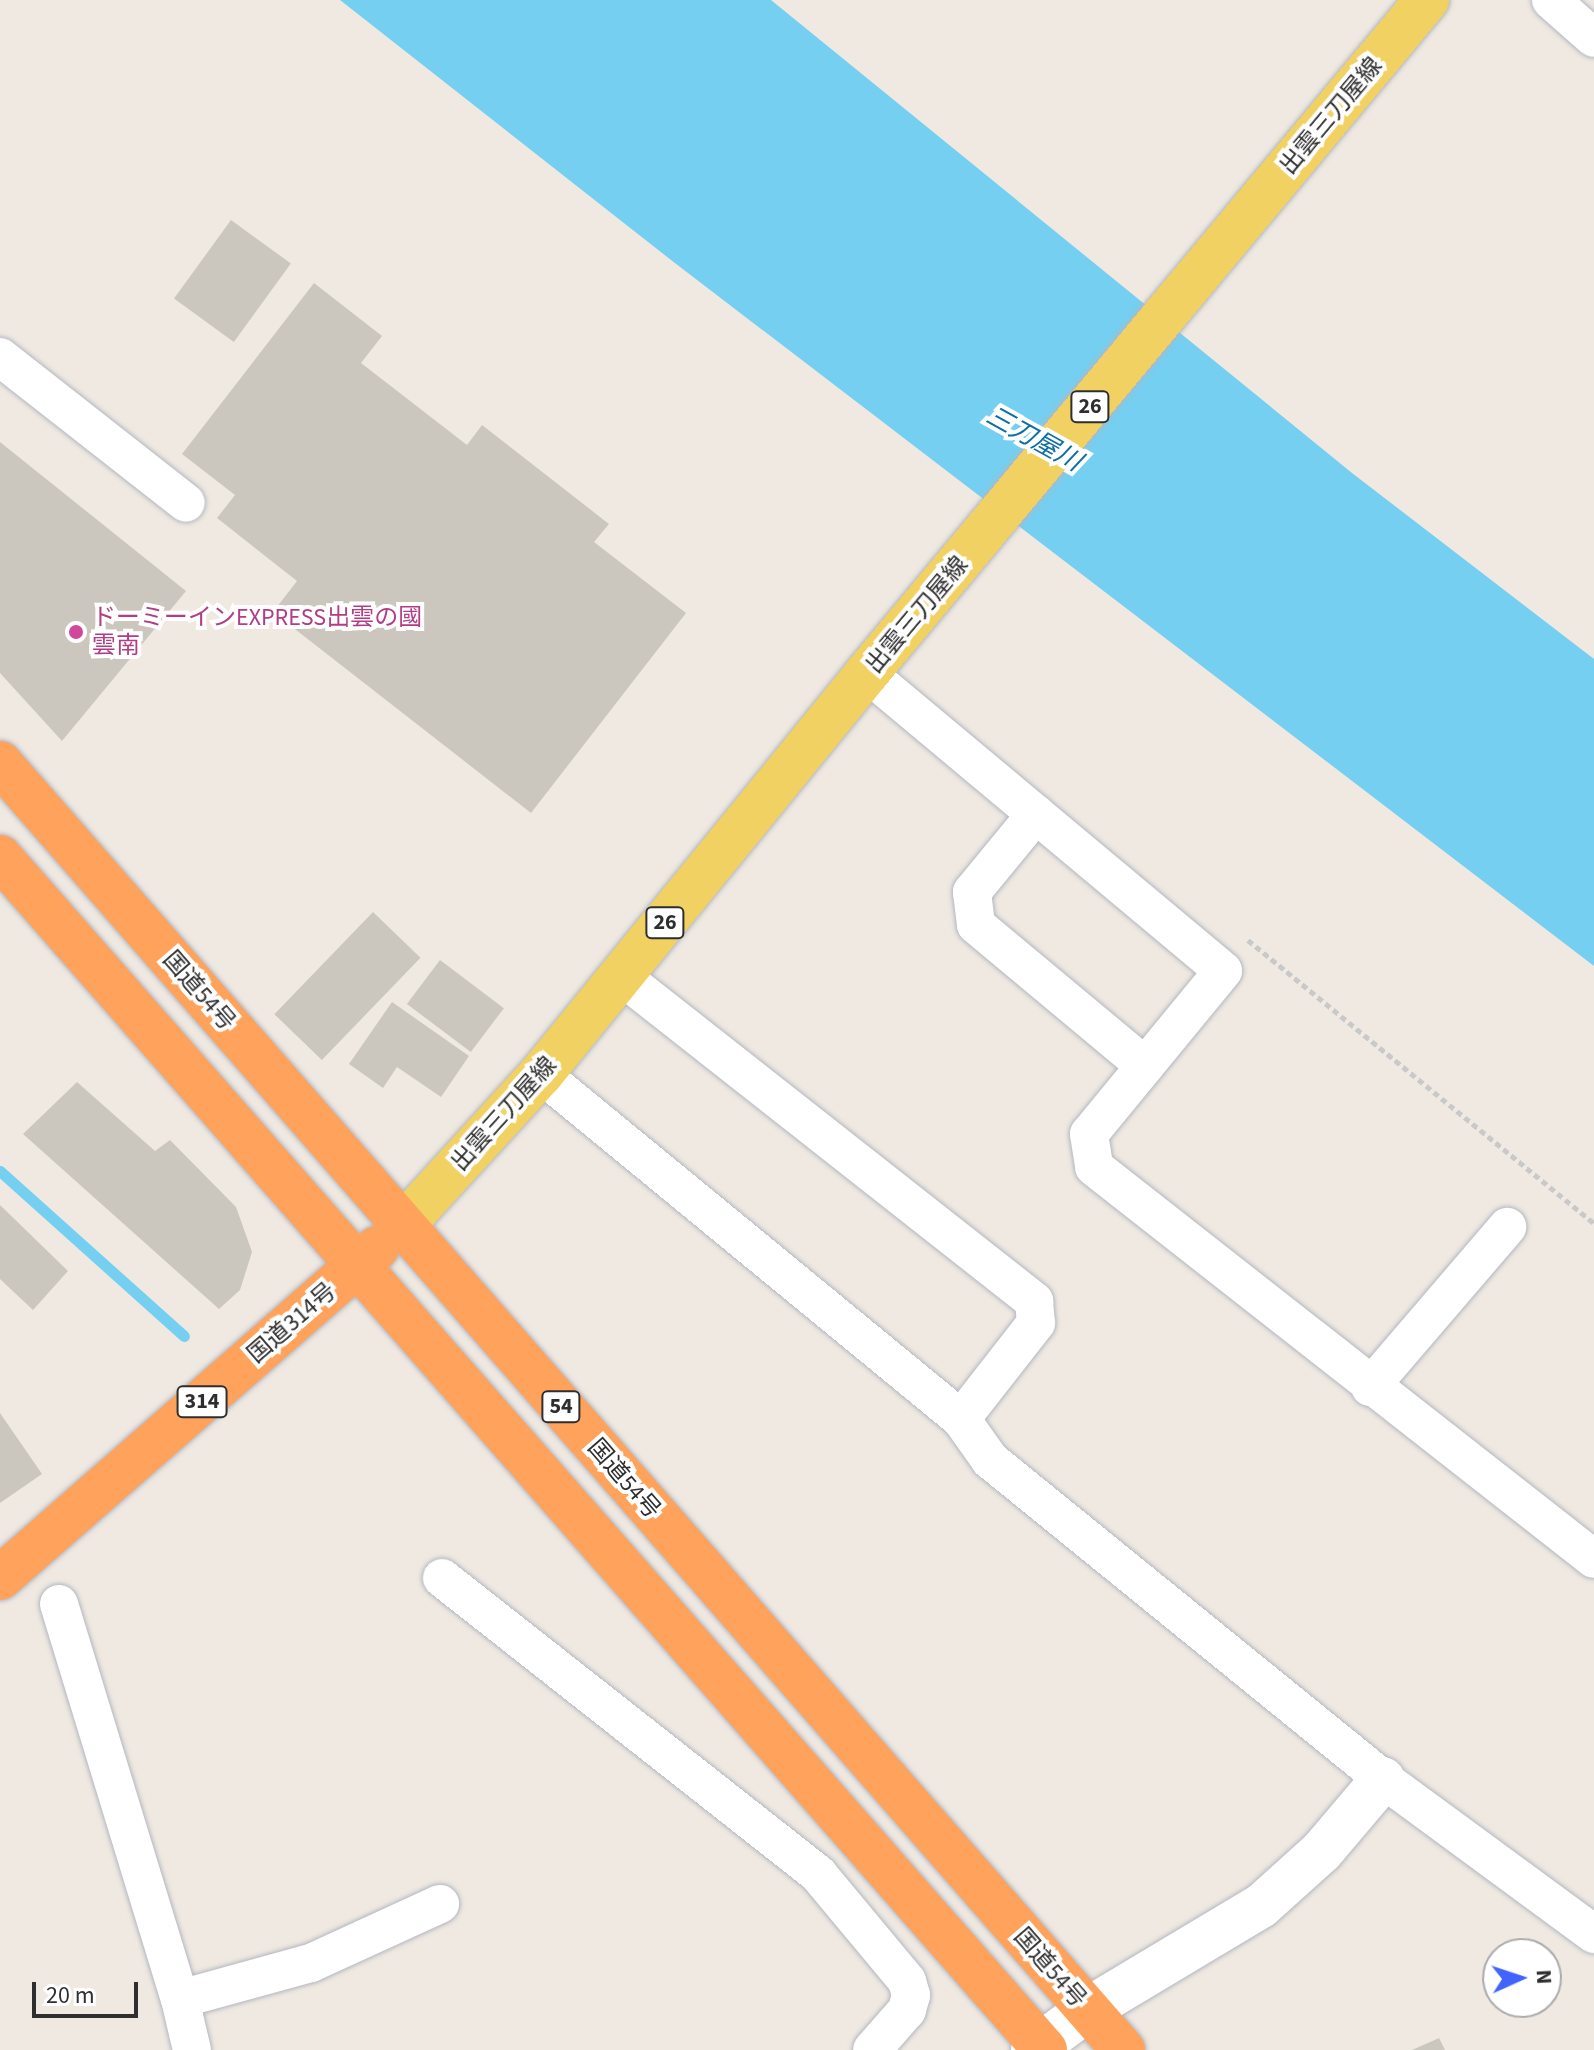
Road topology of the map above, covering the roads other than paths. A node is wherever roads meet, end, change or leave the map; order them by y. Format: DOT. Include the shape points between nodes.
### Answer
graph roads {
  1 [pos="1427,0"];
  2 [pos="1551,0"];
  3 [pos="1594,38"];
  4 [pos="0,357"];
  5 [pos="186,503"];
  6 [pos="867,673"];
  7 [pos="0,763"];
  8 [pos="1036,814"];
  9 [pos="0,857"];
  10 [pos="621,976"];
  11 [pos="1145,1066"];
  12 [pos="541,1074"];
  13 [pos="403,1225"];
  14 [pos="1507,1227"];
  15 [pos="357,1266"];
  16 [pos="1370,1387"];
  17 [pos="961,1419"];
  18 [pos="1594,1559"];
  19 [pos="0,1578"];
  20 [pos="442,1578"];
  21 [pos="59,1604"];
  22 [pos="1383,1779"];
  23 [pos="440,1904"];
  24 [pos="1586,1917"];
  25 [pos="180,1999"];
  26 [pos="1087,2010"];
  27 [pos="1040,2048"];
  28 [pos="192,2050"];
  29 [pos="872,2050"];
  30 [pos="1123,2050"];
  1 -- 6 [label="main road, 出雲三刀屋線 / 26"];
  2 -- 3 [label="street"];
  4 -- 5 [label="street"];
  6 -- 8 [label="street"];
  6 -- 10 [label="main road, 出雲三刀屋線 / 26"];
  7 -- 13 [label="highway, 国道54号 / 54"];
  8 -- 11 [label="street" via="972,892 976,925"];
  8 -- 11 [label="street" via="1223,971"];
  9 -- 15 [label="highway, 54"];
  10 -- 12 [label="main road, 出雲三刀屋線 / 26"];
  10 -- 17 [label="street" via="1034,1301 1036,1323"];
  11 -- 16 [label="street" via="1089,1134 1094,1167"];
  12 -- 13 [label="main road, 出雲三刀屋線 / 26"];
  12 -- 17 [label="street"];
  13 -- 15 [label="highway, 国道314号 / 314"];
  13 -- 26 [label="highway, 国道54号 / 54"];
  14 -- 16 [label="street"];
  15 -- 19 [label="highway, 国道314号 / 314"];
  15 -- 27 [label="highway, 54"];
  16 -- 18 [label="street"];
  17 -- 22 [label="street" via="990,1460"];
  20 -- 29 [label="street" via="818,1874 907,1981 907,2010"];
  21 -- 25 [label="street"];
  22 -- 24 [label="street"];
  22 -- 26 [label="street" via="1322,1851 1261,1906"];
  23 -- 25 [label="street" via="311,1963"];
  25 -- 28 [label="street"];
  26 -- 27 [label="street"];
  26 -- 30 [label="highway, 国道54号 / 54"];
}
